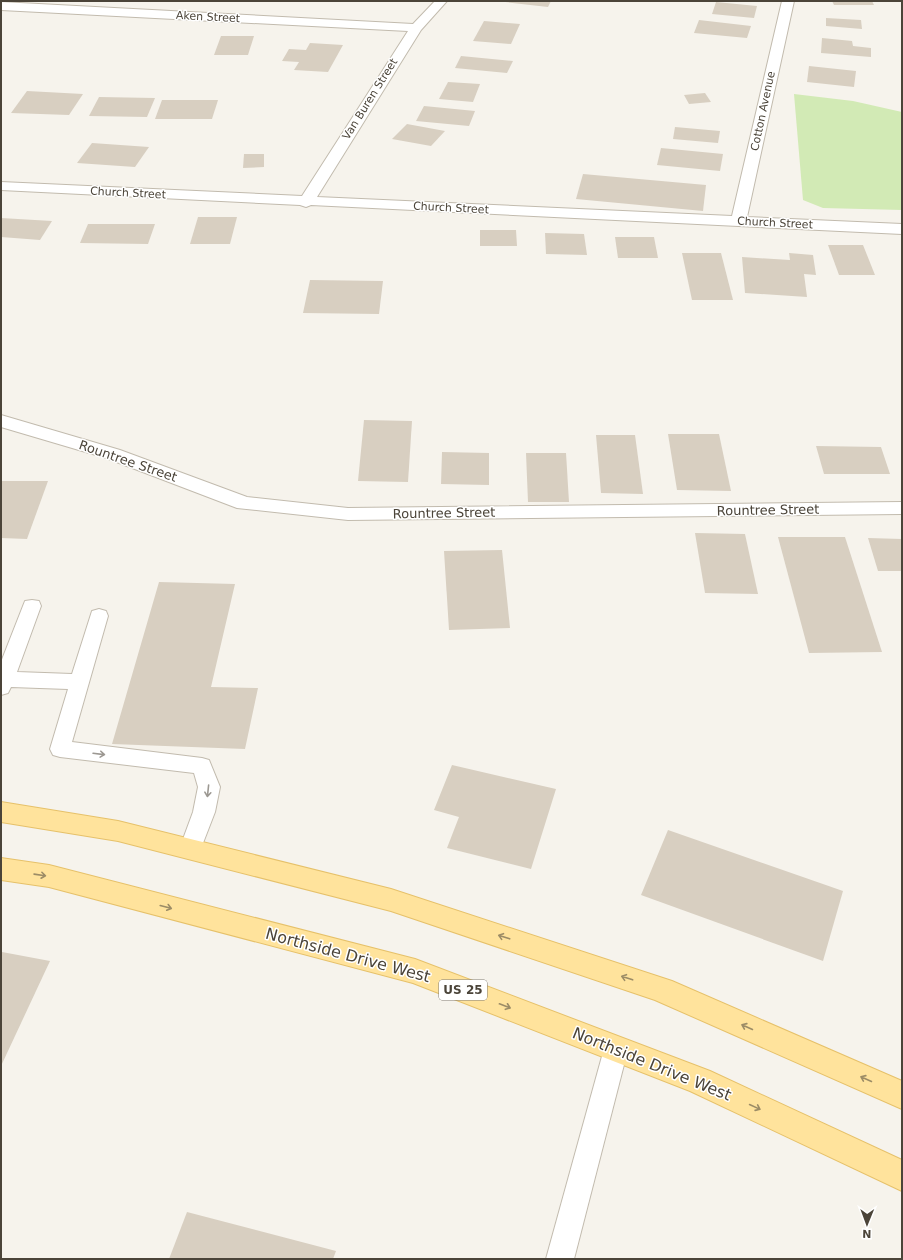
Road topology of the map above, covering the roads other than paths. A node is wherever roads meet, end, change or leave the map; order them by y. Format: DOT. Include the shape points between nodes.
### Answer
graph roads {
  1 [pos="441,1"];
  2 [pos="788,1"];
  3 [pos="1,6"];
  4 [pos="416,28"];
  5 [pos="1,186"];
  6 [pos="306,202"];
  7 [pos="738,222"];
  8 [pos="902,229"];
  9 [pos="1,421"];
  10 [pos="902,508"];
  11 [pos="32,606"];
  12 [pos="99,616"];
  13 [pos="2,682"];
  14 [pos="80,682"];
  15 [pos="1,812"];
  16 [pos="190,850"];
  17 [pos="1,869"];
  18 [pos="616,1048"];
  19 [pos="902,1095"];
  20 [pos="902,1176"];
  21 [pos="560,1259"];
  1 -- 4 [label="street, Van Buren Street"];
  2 -- 7 [label="street, Cotton Avenue"];
  3 -- 4 [label="street, Aken Street"];
  4 -- 6 [label="street, Van Buren Street"];
  5 -- 6 [label="street, Church Street"];
  6 -- 7 [label="street, Church Street"];
  7 -- 8 [label="street, Church Street"];
  9 -- 10 [label="street, Rountree Street" via="113,454 244,503 348,514"];
  11 -- 13 [label="lane"];
  12 -- 14 [label="lane"];
  13 -- 14 [label="lane"];
  14 -- 16 [label="lane, one-way" via="60,749 202,766 209,787 204,812"];
  15 -- 16 [label="main road" via="118,831"];
  19 -- 16 [label="main road, one-way" via="662,990 391,900"];
  17 -- 18 [label="main road, Northside Drive West / US 25, one-way" via="49,876 415,971"];
  18 -- 20 [label="main road, Northside Drive West / US 25, one-way" via="700,1081"];
  18 -- 21 [label="lane"];
}
